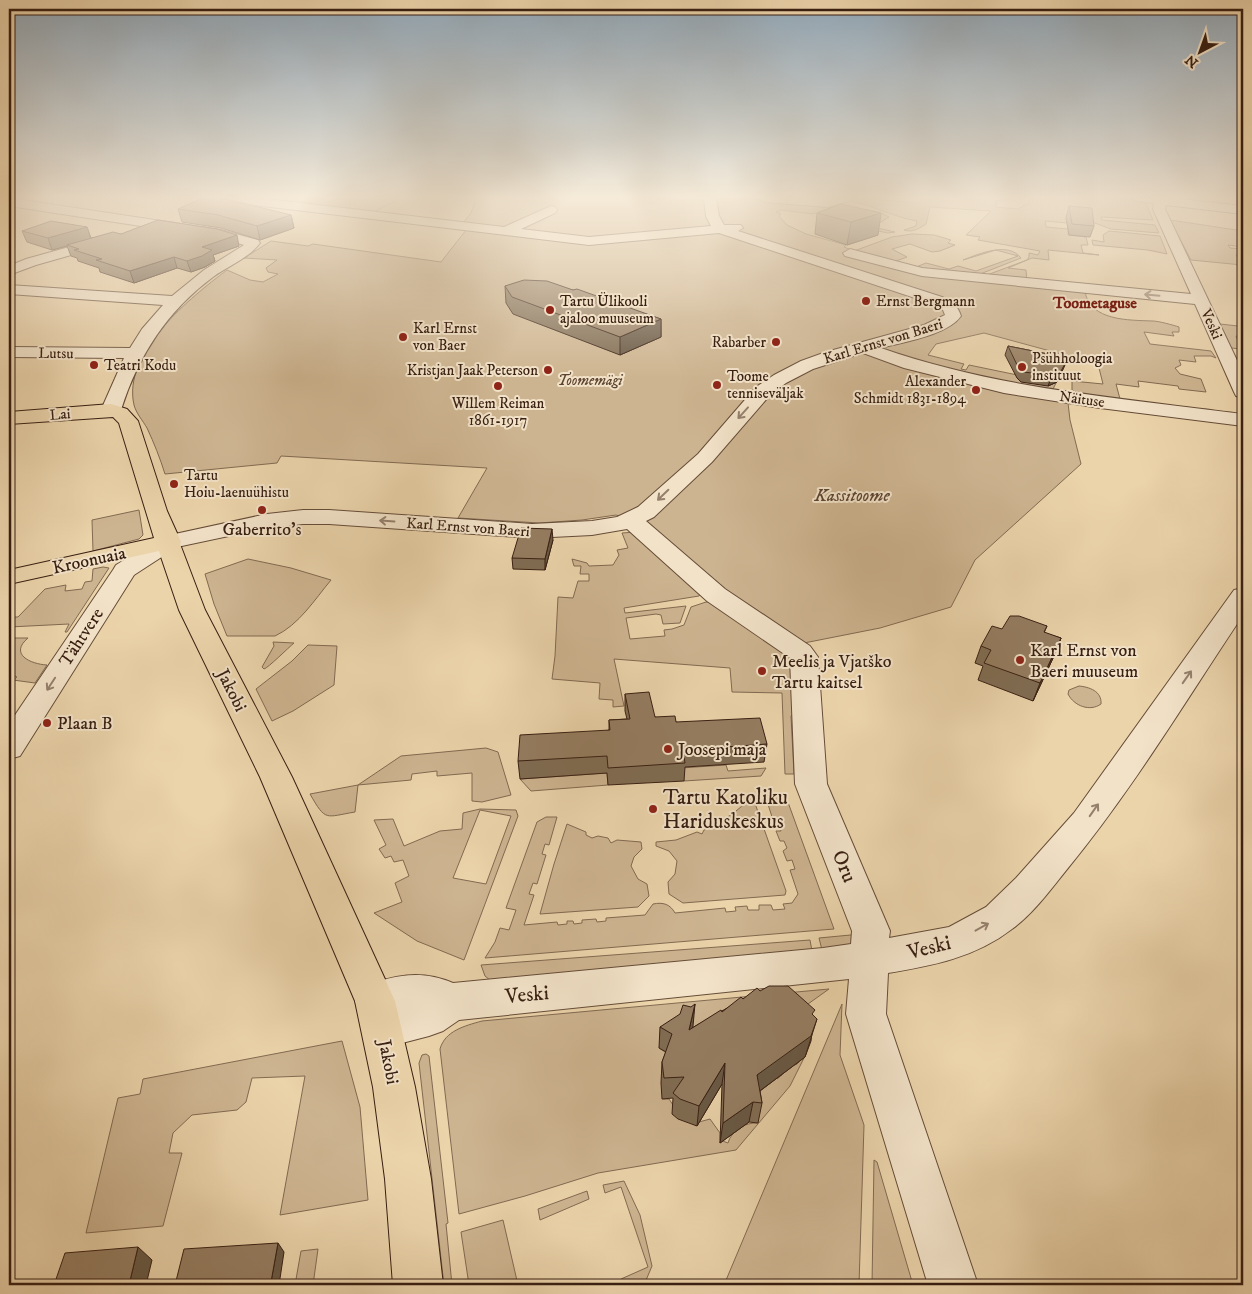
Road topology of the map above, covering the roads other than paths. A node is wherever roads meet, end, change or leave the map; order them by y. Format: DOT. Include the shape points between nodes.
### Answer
graph roads {
  1 [pos="19,258"];
  2 [pos="43,258"];
  3 [pos="233,258"];
  4 [pos="808,258"];
  5 [pos="869,258"];
  6 [pos="1181,258"];
  7 [pos="30,262"];
  8 [pos="9,271"];
  9 [pos="868,277"];
  10 [pos="979,279"];
  11 [pos="9,289"];
  12 [pos="1200,300"];
  13 [pos="176,301"];
  14 [pos="866,348"];
  15 [pos="9,352"];
  16 [pos="134,353"];
  17 [pos="1243,392"];
  18 [pos="111,410"];
  19 [pos="9,418"];
  20 [pos="1243,420"];
  21 [pos="631,520"];
  22 [pos="169,542"];
  23 [pos="9,577"];
  24 [pos="1243,596"];
  25 [pos="9,748"];
  26 [pos="869,959"];
  27 [pos="379,1014"];
  28 [pos="418,1285"];
  29 [pos="954,1285"];
  1 -- 7 [label="street"];
  2 -- 7 [label="street"];
  3 -- 13 [label="street"];
  4 -- 9 [label="street, Karl Ernst von Baeri"];
  5 -- 10 [label="street" via="913,270"];
  6 -- 12 [label="street, Veski"];
  7 -- 8 [label="street"];
  9 -- 10 [label="street"];
  9 -- 14 [label="street, Karl Ernst von Baeri" via="941,302 954,314 938,326"];
  12 -- 10 [label="street, one-way"];
  11 -- 13 [label="street"];
  12 -- 17 [label="street, Veski"];
  13 -- 16 [label="street" via="154,322"];
  14 -- 20 [label="street, Näituse" via="971,380 1055,395"];
  14 -- 21 [label="street, Karl Ernst von Baeri, one-way" via="807,365 763,391 705,458 646,512"];
  15 -- 16 [label="street, Lutsu"];
  16 -- 18 [label="street" via="122,375"];
  18 -- 19 [label="main road, Lai"];
  18 -- 22 [label="main road, Jakobi" via="128,421"];
  21 -- 22 [label="street, Karl Ernst von Baeri, one-way" via="592,528 532,531 303,517 267,521"];
  21 -- 26 [label="street, Oru" via="716,595 800,652 804,658 812,784 871,931"];
  22 -- 23 [label="main road, Kroonuaia"];
  22 -- 25 [label="street, Tähtvere, one-way" via="125,570"];
  22 -- 27 [label="main road, Jakobi" via="192,610 276,776"];
  26 -- 24 [label="street, Veski, one-way" via="956,942 999,918 1029,889 1086,822"];
  26 -- 27 [label="street, Veski" via="452,1002 429,1016"];
  26 -- 29 [label="street, Oru" via="866,1014"];
  27 -- 28 [label="main road, Jakobi" via="408,1179"];
}
